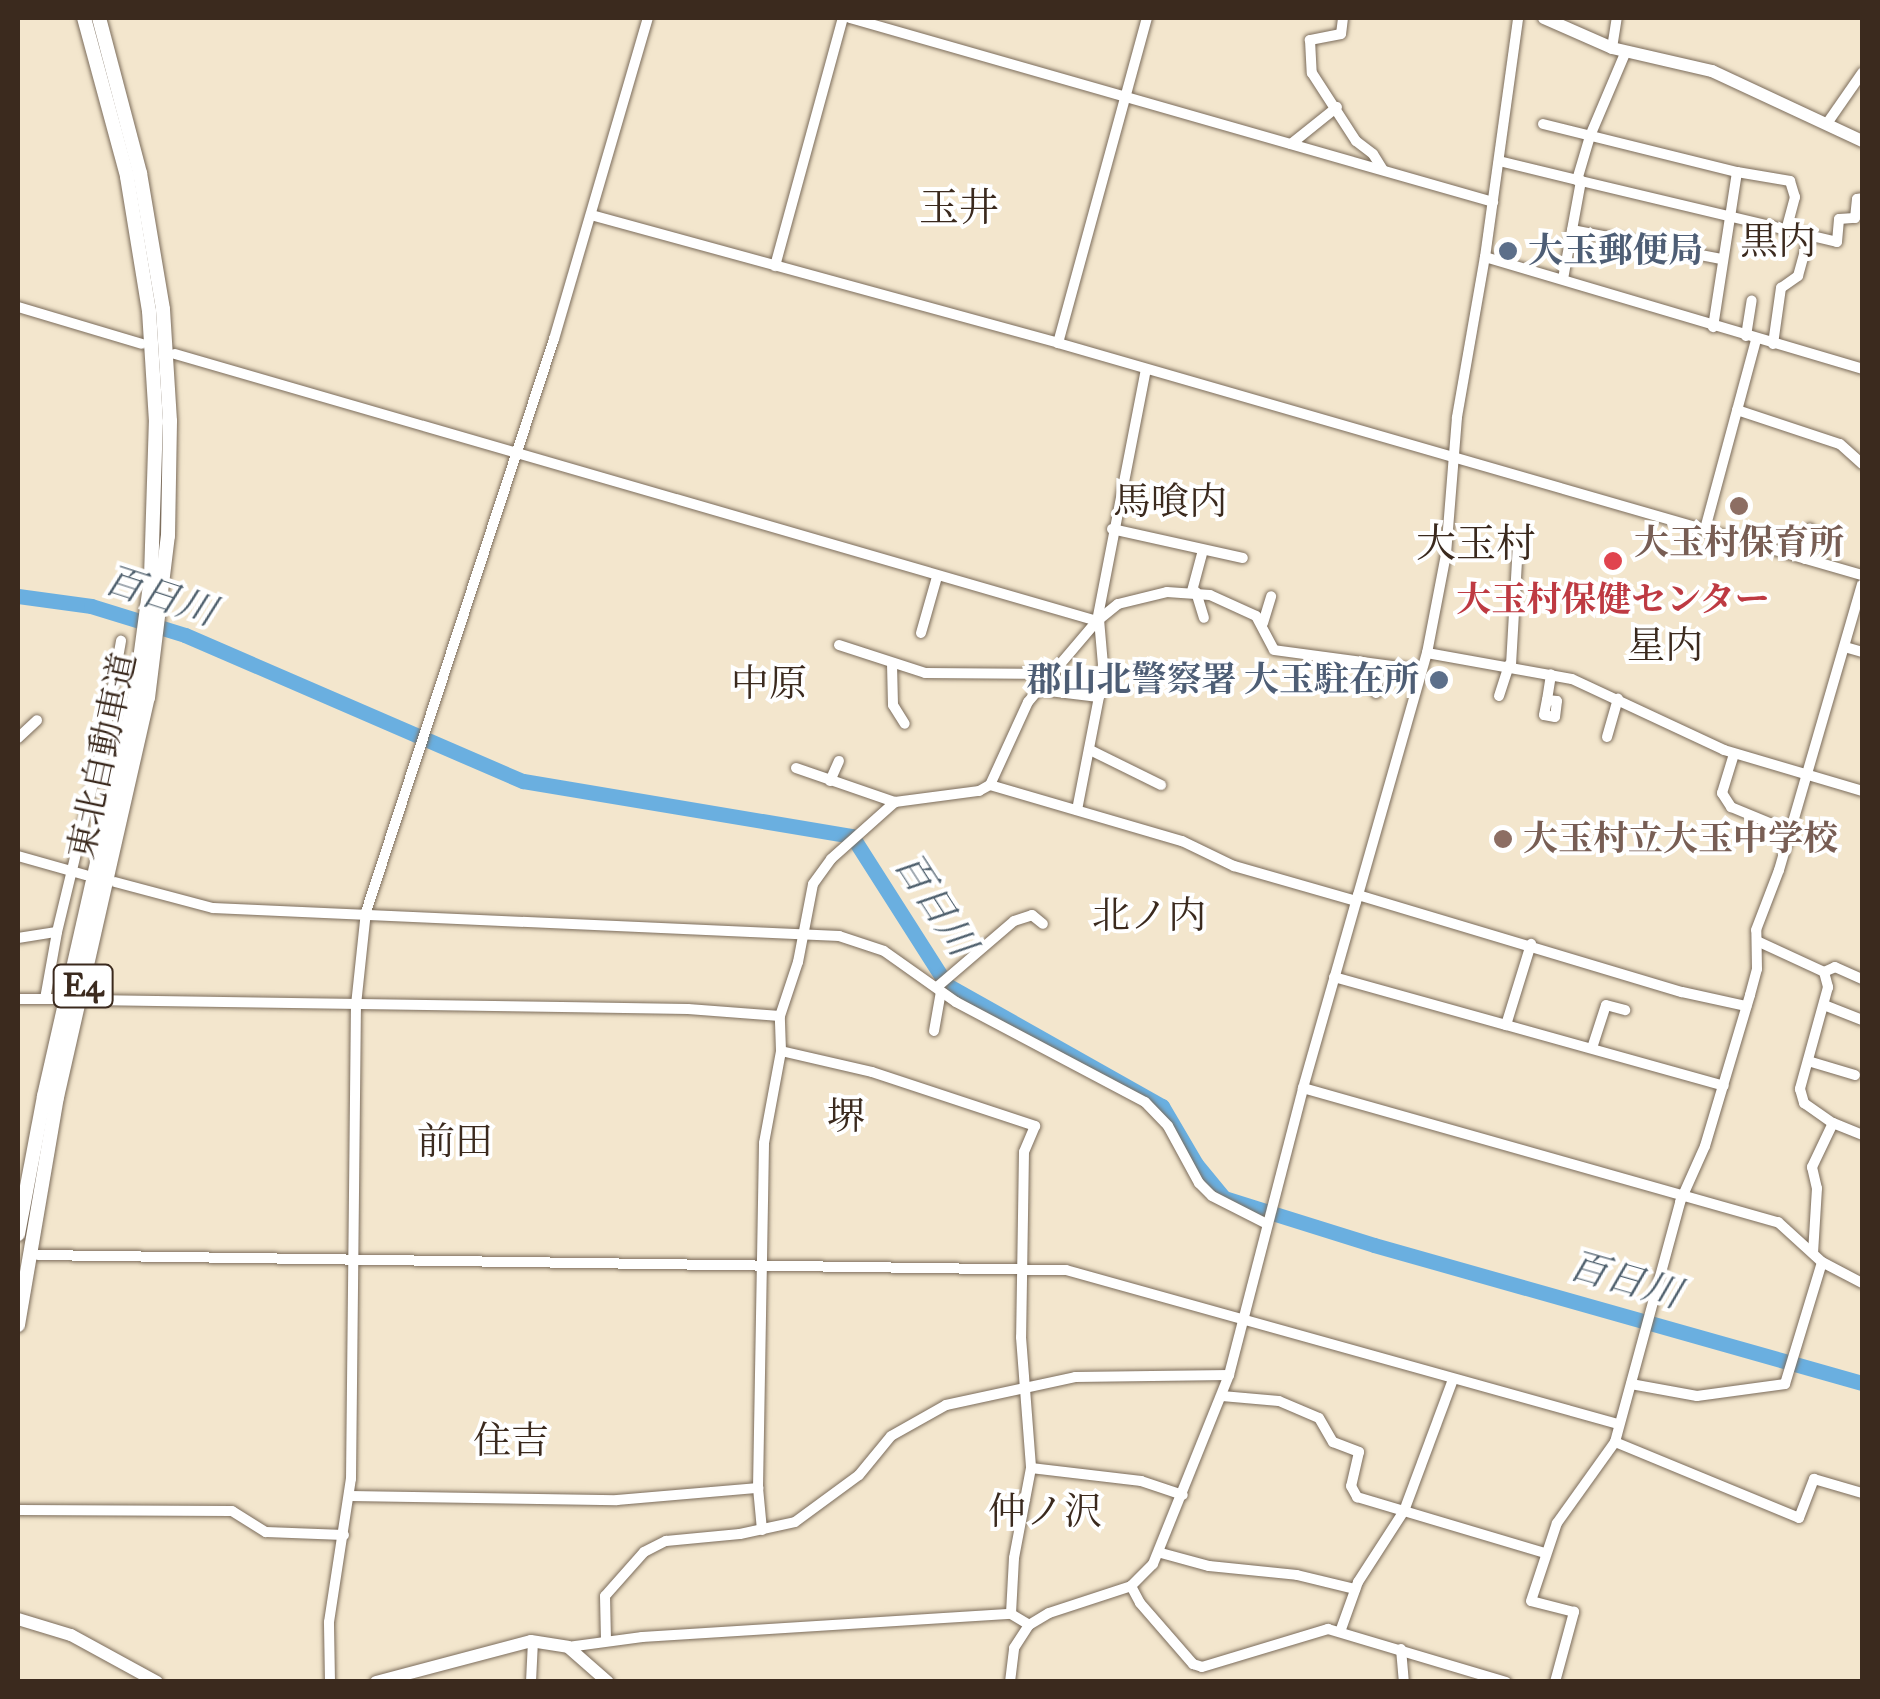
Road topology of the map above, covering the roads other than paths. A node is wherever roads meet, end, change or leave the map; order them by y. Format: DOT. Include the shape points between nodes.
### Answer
graph roads {
  1 [pos="84,18"];
  2 [pos="99,18"];
  3 [pos="648,18"];
  4 [pos="846,18"];
  5 [pos="1148,18"];
  6 [pos="1343,18"];
  7 [pos="1518,18"];
  8 [pos="1544,18"];
  9 [pos="1617,18"];
  10 [pos="1619,49"];
  11 [pos="1862,73"];
  12 [pos="1124,97"];
  13 [pos="1337,107"];
  14 [pos="1828,122"];
  15 [pos="1543,124"];
  16 [pos="1590,136"];
  17 [pos="1862,141"];
  18 [pos="1291,144"];
  19 [pos="1499,161"];
  20 [pos="1383,170"];
  21 [pos="1737,172"];
  22 [pos="1579,181"];
  23 [pos="1862,198"];
  24 [pos="1494,202"];
  25 [pos="592,216"];
  26 [pos="1731,218"];
  27 [pos="1572,230"];
  28 [pos="1786,230"];
  29 [pos="1810,236"];
  30 [pos="1486,257"];
  31 [pos="1721,259"];
  32 [pos="774,266"];
  33 [pos="1563,279"];
  34 [pos="1752,300"];
  35 [pos="18,307"];
  36 [pos="1713,326"];
  37 [pos="1751,338"];
  38 [pos="1058,343"];
  39 [pos="142,344"];
  40 [pos="1772,344"];
  41 [pos="175,354"];
  42 [pos="1862,369"];
  43 [pos="1146,370"];
  44 [pos="1737,410"];
  45 [pos="516,453"];
  46 [pos="1452,458"];
  47 [pos="1862,464"];
  48 [pos="1810,528"];
  49 [pos="1112,529"];
  50 [pos="1704,529"];
  51 [pos="1518,542"];
  52 [pos="1202,550"];
  53 [pos="1243,558"];
  54 [pos="1804,558"];
  55 [pos="1862,574"];
  56 [pos="937,577"];
  57 [pos="1862,585"];
  58 [pos="1194,591"];
  59 [pos="1272,596"];
  60 [pos="1042,608"];
  61 [pos="154,617"];
  62 [pos="1204,618"];
  63 [pos="1098,620"];
  64 [pos="1039,621"];
  65 [pos="1263,623"];
  66 [pos="921,634"];
  67 [pos="121,641"];
  68 [pos="839,644"];
  69 [pos="150,646"];
  70 [pos="1845,647"];
  71 [pos="1862,652"];
  72 [pos="1427,653"];
  73 [pos="1333,659"];
  74 [pos="892,664"];
  75 [pos="1380,665"];
  76 [pos="1510,665"];
  77 [pos="1421,670"];
  78 [pos="1055,674"];
  79 [pos="1551,674"];
  80 [pos="1330,682"];
  81 [pos="1041,690"];
  82 [pos="1376,692"];
  83 [pos="1099,696"];
  84 [pos="1500,696"];
  85 [pos="1618,699"];
  86 [pos="1547,700"];
  87 [pos="37,720"];
  88 [pos="905,724"];
  89 [pos="1607,737"];
  90 [pos="18,738"];
  91 [pos="1092,750"];
  92 [pos="1734,754"];
  93 [pos="839,762"];
  94 [pos="796,768"];
  95 [pos="1808,776"];
  96 [pos="830,780"];
  97 [pos="1161,785"];
  98 [pos="990,786"];
  99 [pos="1862,791"];
  100 [pos="896,802"];
  101 [pos="1077,810"];
  102 [pos="1791,832"];
  103 [pos="18,856"];
  104 [pos="72,872"];
  105 [pos="85,875"];
  106 [pos="115,882"];
  107 [pos="1357,898"];
  108 [pos="366,912"];
  109 [pos="1043,924"];
  110 [pos="57,932"];
  111 [pos="804,935"];
  112 [pos="18,938"];
  113 [pos="1758,942"];
  114 [pos="1531,944"];
  115 [pos="1824,972"];
  116 [pos="1334,977"];
  117 [pos="1862,979"];
  118 [pos="942,985"];
  119 [pos="18,999"];
  120 [pos="89,1000"];
  121 [pos="356,1005"];
  122 [pos="1824,1005"];
  123 [pos="1746,1006"];
  124 [pos="1625,1010"];
  125 [pos="780,1016"];
  126 [pos="1862,1020"];
  127 [pos="1506,1025"];
  128 [pos="934,1031"];
  129 [pos="1592,1048"];
  130 [pos="781,1051"];
  131 [pos="1808,1060"];
  132 [pos="1854,1074"];
  133 [pos="1724,1086"];
  134 [pos="1303,1088"];
  135 [pos="1834,1123"];
  136 [pos="1862,1136"];
  137 [pos="1682,1195"];
  138 [pos="1268,1221"];
  139 [pos="18,1234"];
  140 [pos="38,1255"];
  141 [pos="1817,1257"];
  142 [pos="352,1260"];
  143 [pos="762,1266"];
  144 [pos="1023,1270"];
  145 [pos="1862,1283"];
  146 [pos="1243,1318"];
  147 [pos="18,1326"];
  148 [pos="1229,1375"];
  149 [pos="1453,1379"];
  150 [pos="1632,1384"];
  151 [pos="1024,1388"];
  152 [pos="1222,1396"];
  153 [pos="1618,1424"];
  154 [pos="1615,1442"];
  155 [pos="1031,1468"];
  156 [pos="758,1488"];
  157 [pos="1862,1493"];
  158 [pos="1184,1495"];
  159 [pos="350,1496"];
  160 [pos="18,1510"];
  161 [pos="1404,1512"];
  162 [pos="762,1530"];
  163 [pos="344,1535"];
  164 [pos="1161,1553"];
  165 [pos="1545,1553"];
  166 [pos="1131,1586"];
  167 [pos="1355,1589"];
  168 [pos="1011,1614"];
  169 [pos="18,1619"];
  170 [pos="1029,1625"];
  171 [pos="1340,1632"];
  172 [pos="606,1640"];
  173 [pos="533,1641"];
  174 [pos="568,1647"];
  175 [pos="1401,1650"];
  176 [pos="157,1682"];
  177 [pos="330,1682"];
  178 [pos="376,1682"];
  179 [pos="531,1682"];
  180 [pos="608,1682"];
  181 [pos="1010,1682"];
  182 [pos="1404,1682"];
  183 [pos="1506,1682"];
  184 [pos="1555,1682"];
  1 -- 61 [label="highway, 東北自動車道 / E4" via="127,176 149,311"];
  2 -- 61 [label="highway, 東北自動車道 / E4" via="140,173 163,308 170,474"];
  3 -- 25 [label="street"];
  4 -- 12 [label="street"];
  4 -- 32 [label="street"];
  5 -- 12 [label="street"];
  6 -- 13 [label="street" via="1341,34 1308,44 1312,73"];
  7 -- 19 [label="street"];
  8 -- 10 [label="main road"];
  9 -- 10 [label="street"];
  10 -- 14 [label="main road" via="1702,67"];
  10 -- 16 [label="street"];
  11 -- 14 [label="street"];
  12 -- 18 [label="street"];
  12 -- 38 [label="street"];
  13 -- 18 [label="street"];
  13 -- 20 [label="street"];
  14 -- 17 [label="main road"];
  15 -- 16 [label="street"];
  16 -- 21 [label="street"];
  16 -- 22 [label="street"];
  18 -- 20 [label="street"];
  19 -- 22 [label="street"];
  19 -- 24 [label="street"];
  20 -- 24 [label="street"];
  21 -- 26 [label="street"];
  21 -- 28 [label="street" via="1790,181 1795,198"];
  22 -- 26 [label="street"];
  22 -- 27 [label="street"];
  23 -- 29 [label="street" via="1856,218 1840,218 1837,242"];
  24 -- 30 [label="street"];
  25 -- 32 [label="street"];
  25 -- 45 [label="street"];
  26 -- 28 [label="street"];
  26 -- 31 [label="street"];
  27 -- 31 [label="street"];
  27 -- 33 [label="street"];
  28 -- 29 [label="street"];
  29 -- 40 [label="street" via="1798,276 1781,288"];
  30 -- 33 [label="street"];
  30 -- 46 [label="street"];
  31 -- 36 [label="street"];
  32 -- 38 [label="street"];
  33 -- 36 [label="street"];
  34 -- 37 [label="street"];
  35 -- 39 [label="street"];
  36 -- 37 [label="street"];
  37 -- 40 [label="street"];
  37 -- 44 [label="street"];
  38 -- 43 [label="street"];
  40 -- 42 [label="street"];
  41 -- 45 [label="street"];
  43 -- 46 [label="street"];
  43 -- 49 [label="street"];
  44 -- 47 [label="street" via="1840,444"];
  44 -- 50 [label="street"];
  45 -- 56 [label="street"];
  45 -- 108 [label="street"];
  46 -- 50 [label="street"];
  46 -- 72 [label="street" via="1446,554"];
  48 -- 54 [label="street"];
  49 -- 52 [label="street"];
  49 -- 63 [label="street"];
  50 -- 54 [label="street"];
  51 -- 76 [label="street"];
  52 -- 53 [label="street"];
  52 -- 58 [label="street"];
  54 -- 55 [label="street"];
  56 -- 60 [label="street"];
  56 -- 66 [label="street"];
  57 -- 70 [label="street"];
  58 -- 62 [label="street"];
  58 -- 63 [label="street" via="1118,604"];
  58 -- 65 [label="street"];
  59 -- 65 [label="street"];
  60 -- 63 [label="street"];
  60 -- 64 [label="street"];
  61 -- 69 [label="highway, 東北自動車道 / E4"];
  63 -- 78 [label="street"];
  63 -- 83 [label="street"];
  65 -- 73 [label="street" via="1274,650"];
  67 -- 104 [label="street"];
  68 -- 74 [label="street"];
  69 -- 139 [label="highway, 東北自動車道 / E4"];
  69 -- 147 [label="highway, 東北自動車道 / E4" via="134,768 57,1098"];
  70 -- 71 [label="street"];
  70 -- 95 [label="street"];
  72 -- 76 [label="street"];
  72 -- 77 [label="street"];
  73 -- 75 [label="street"];
  73 -- 80 [label="street"];
  74 -- 78 [label="street" via="924,673"];
  74 -- 88 [label="street" via="893,705"];
  75 -- 77 [label="street"];
  75 -- 82 [label="street"];
  76 -- 79 [label="street"];
  76 -- 84 [label="street"];
  77 -- 107 [label="street"];
  78 -- 81 [label="street"];
  79 -- 85 [label="street"];
  79 -- 86 [label="street"];
  81 -- 83 [label="street"];
  81 -- 98 [label="street" via="1020,715"];
  83 -- 91 [label="street"];
  85 -- 89 [label="street"];
  85 -- 92 [label="street"];
  87 -- 90 [label="street"];
  91 -- 97 [label="street"];
  91 -- 101 [label="street"];
  92 -- 95 [label="street"];
  92 -- 102 [label="street" via="1722,792 1731,807"];
  93 -- 96 [label="street"];
  94 -- 96 [label="street"];
  95 -- 99 [label="street"];
  95 -- 102 [label="street"];
  96 -- 100 [label="street"];
  98 -- 100 [label="street"];
  98 -- 101 [label="street"];
  100 -- 111 [label="street" via="821,870"];
  101 -- 107 [label="street" via="1182,840 1234,866"];
  102 -- 113 [label="street" via="1756,930"];
  103 -- 104 [label="street"];
  104 -- 105 [label="street"];
  104 -- 110 [label="street"];
  106 -- 108 [label="street" via="213,908"];
  107 -- 114 [label="street"];
  107 -- 116 [label="street"];
  108 -- 111 [label="street"];
  108 -- 121 [label="street"];
  109 -- 118 [label="street" via="1032,914 1014,921"];
  110 -- 112 [label="street"];
  110 -- 119 [label="street" via="50,999"];
  111 -- 118 [label="street" via="839,936"];
  111 -- 125 [label="street"];
  113 -- 115 [label="street"];
  113 -- 123 [label="street"];
  114 -- 123 [label="street"];
  114 -- 127 [label="street"];
  115 -- 117 [label="street" via="1835,968"];
  115 -- 122 [label="street"];
  116 -- 127 [label="street"];
  116 -- 134 [label="street"];
  118 -- 128 [label="street"];
  118 -- 138 [label="street" via="1145,1102 1168,1126 1199,1183 1228,1207"];
  120 -- 121 [label="street"];
  121 -- 125 [label="street"];
  121 -- 142 [label="street"];
  122 -- 126 [label="street"];
  122 -- 131 [label="street"];
  123 -- 133 [label="street"];
  124 -- 129 [label="street" via="1606,1005"];
  125 -- 130 [label="street"];
  127 -- 129 [label="street"];
  129 -- 133 [label="street"];
  130 -- 143 [label="street" via="764,1143"];
  130 -- 144 [label="street" via="872,1072 1035,1126 1024,1152"];
  131 -- 132 [label="street"];
  131 -- 135 [label="street" via="1801,1097"];
  133 -- 137 [label="street"];
  134 -- 137 [label="street"];
  134 -- 138 [label="street"];
  135 -- 136 [label="street"];
  135 -- 141 [label="street" via="1812,1167"];
  137 -- 141 [label="street" via="1778,1222"];
  137 -- 150 [label="street"];
  138 -- 146 [label="street"];
  140 -- 142 [label="street"];
  141 -- 145 [label="street"];
  141 -- 150 [label="street" via="1784,1384 1696,1396"];
  142 -- 143 [label="street"];
  142 -- 159 [label="street"];
  143 -- 144 [label="street"];
  143 -- 156 [label="street"];
  144 -- 146 [label="street" via="1082,1272"];
  144 -- 151 [label="street"];
  146 -- 148 [label="street"];
  146 -- 149 [label="street"];
  148 -- 151 [label="street" via="1075,1377"];
  148 -- 152 [label="street"];
  149 -- 153 [label="street"];
  149 -- 161 [label="street"];
  150 -- 153 [label="street"];
  151 -- 155 [label="street"];
  151 -- 162 [label="street" via="946,1405 891,1436 860,1475 809,1515"];
  152 -- 158 [label="street"];
  152 -- 161 [label="street" via="1279,1401 1319,1418 1333,1442 1359,1452 1351,1486 1356,1497"];
  153 -- 154 [label="street"];
  154 -- 157 [label="street" via="1800,1518 1814,1479"];
  154 -- 165 [label="street" via="1570,1501"];
  155 -- 158 [label="street" via="1140,1481"];
  155 -- 168 [label="street"];
  156 -- 159 [label="street" via="616,1500"];
  156 -- 162 [label="street"];
  158 -- 164 [label="street"];
  159 -- 163 [label="street"];
  160 -- 163 [label="street" via="232,1511 266,1532"];
  161 -- 165 [label="street"];
  161 -- 167 [label="street"];
  162 -- 172 [label="street" via="666,1542 644,1552 605,1596"];
  163 -- 177 [label="street" via="329,1622"];
  164 -- 166 [label="street"];
  164 -- 167 [label="street"];
  165 -- 184 [label="street" via="1531,1601 1574,1612"];
  166 -- 170 [label="street"];
  166 -- 171 [label="street" via="1202,1668 1328,1629"];
  167 -- 171 [label="street"];
  168 -- 170 [label="street"];
  168 -- 172 [label="street"];
  169 -- 176 [label="main road" via="71,1635"];
  170 -- 181 [label="street" via="1014,1648"];
  171 -- 175 [label="street"];
  172 -- 174 [label="street"];
  173 -- 174 [label="main road"];
  173 -- 178 [label="main road"];
  173 -- 179 [label="street"];
  174 -- 180 [label="main road"];
  175 -- 182 [label="street"];
  175 -- 183 [label="street"];
}
